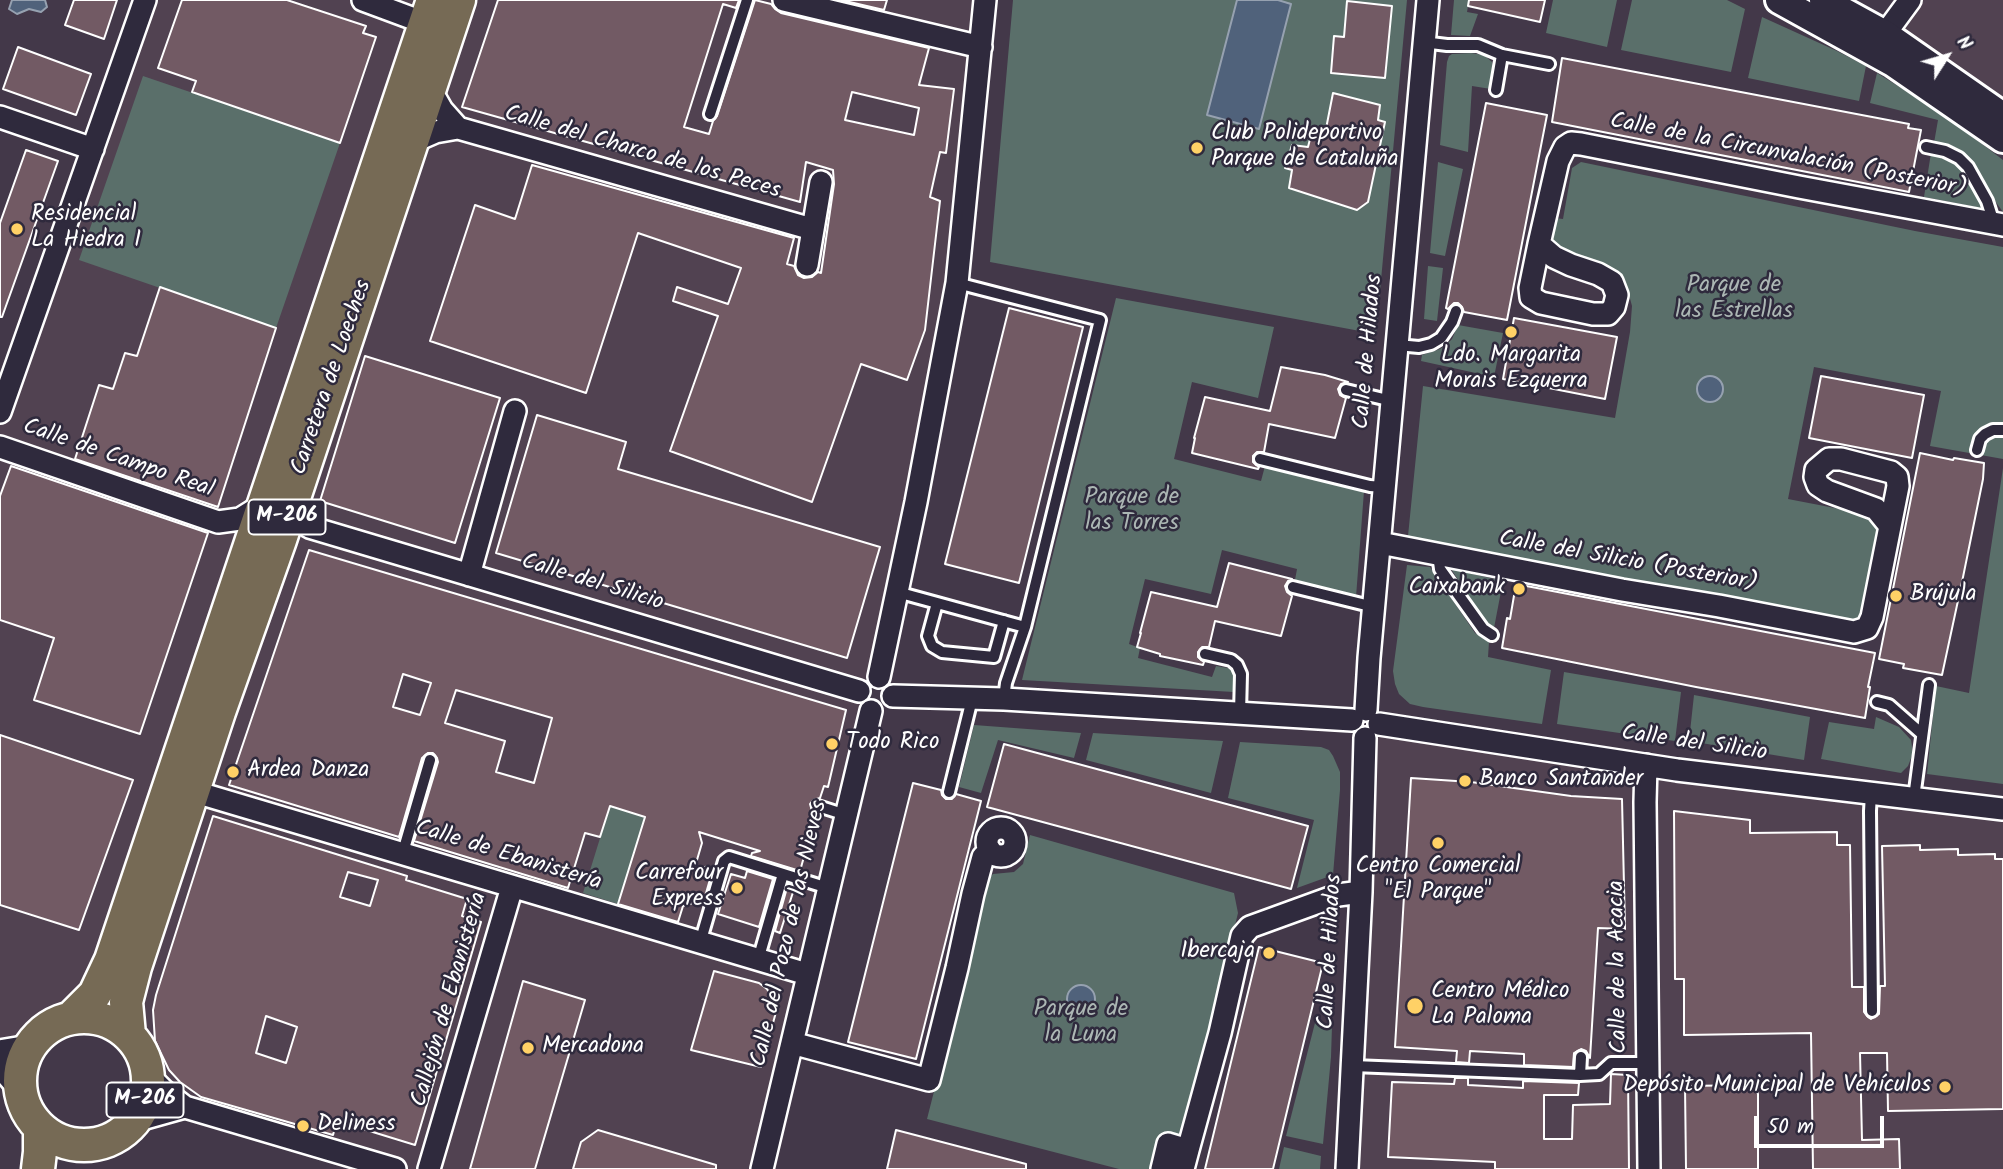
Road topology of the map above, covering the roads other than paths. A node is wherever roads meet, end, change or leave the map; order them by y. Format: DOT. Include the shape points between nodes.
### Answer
graph roads {
  1 [pos="145,0"];
  2 [pos="363,0"];
  3 [pos="458,0"];
  4 [pos="747,0"];
  5 [pos="784,0"];
  6 [pos="985,0"];
  7 [pos="1428,0"];
  8 [pos="1779,0"];
  9 [pos="1823,0"];
  10 [pos="1910,0"];
  11 [pos="429,12"];
  12 [pos="1423,41"];
  13 [pos="1880,43"];
  14 [pos="981,47"];
  15 [pos="1502,55"];
  16 [pos="1549,64"];
  17 [pos="430,89"];
  18 [pos="1496,90"];
  19 [pos="710,114"];
  20 [pos="2003,116"];
  21 [pos="0,117"];
  22 [pos="458,128"];
  23 [pos="2003,139"];
  24 [pos="412,142"];
  25 [pos="1926,147"];
  26 [pos="93,149"];
  27 [pos="821,182"];
  28 [pos="1998,224"];
  29 [pos="812,229"];
  30 [pos="1539,244"];
  31 [pos="807,265"];
  32 [pos="957,283"];
  33 [pos="1456,311"];
  34 [pos="1397,345"];
  35 [pos="10,353"];
  36 [pos="1346,390"];
  37 [pos="1392,401"];
  38 [pos="515,411"];
  39 [pos="0,412"];
  40 [pos="2003,430"];
  41 [pos="0,447"];
  42 [pos="1977,450"];
  43 [pos="1260,458"];
  44 [pos="1384,486"];
  45 [pos="278,503"];
  46 [pos="218,522"];
  47 [pos="1889,525"];
  48 [pos="309,527"];
  49 [pos="280,540"];
  50 [pos="1380,543"];
  51 [pos="1438,554"];
  52 [pos="246,560"];
  53 [pos="469,575"];
  54 [pos="1293,587"];
  55 [pos="897,592"];
  56 [pos="937,603"];
  57 [pos="1374,607"];
  58 [pos="1004,621"];
  59 [pos="1025,627"];
  60 [pos="1492,635"];
  61 [pos="1205,654"];
  62 [pos="879,677"];
  63 [pos="1928,685"];
  64 [pos="859,691"];
  65 [pos="893,696"];
  66 [pos="972,699"];
  67 [pos="1004,699"];
  68 [pos="1877,702"];
  69 [pos="871,711"];
  70 [pos="1240,713"];
  71 [pos="1366,723"];
  72 [pos="1922,734"];
  73 [pos="430,760"];
  74 [pos="1646,765"];
  75 [pos="192,790"];
  76 [pos="949,792"];
  77 [pos="1871,794"];
  78 [pos="1914,798"];
  79 [pos="818,806"];
  80 [pos="2003,809"];
  81 [pos="846,815"];
  82 [pos="990,850"];
  83 [pos="403,852"];
  84 [pos="783,874"];
  85 [pos="512,887"];
  86 [pos="828,888"];
  87 [pos="1361,892"];
  88 [pos="700,943"];
  89 [pos="758,960"];
  90 [pos="807,974"];
  91 [pos="1872,1011"];
  92 [pos="72,1017"];
  93 [pos="129,1035"];
  94 [pos="792,1043"];
  95 [pos="14,1048"];
  96 [pos="1581,1057"];
  97 [pos="1647,1063"];
  98 [pos="1353,1066"];
  99 [pos="148,1075"];
  100 [pos="1580,1075"];
  101 [pos="10,1078"];
  102 [pos="185,1107"];
  103 [pos="135,1121"];
  104 [pos="40,1129"];
  105 [pos="97,1144"];
  106 [pos="1186,1159"];
  107 [pos="38,1169"];
  108 [pos="74,1169"];
  109 [pos="396,1169"];
  110 [pos="429,1169"];
  111 [pos="762,1169"];
  112 [pos="1162,1169"];
  113 [pos="1347,1169"];
  114 [pos="1649,1169"];
  1 -- 26 [label="street"];
  2 -- 11 [label="street"];
  3 -- 17 [label="main road, Carretera de Loeches / M-206"];
  4 -- 19 [label="lane"];
  5 -- 14 [label="street"];
  6 -- 14 [label="street"];
  7 -- 12 [label="street, Calle de Hilados"];
  8 -- 13 [label="street"];
  9 -- 13 [label="street"];
  10 -- 13 [label="street"];
  11 -- 45 [label="main road, Carretera de Loeches / M-206" via="330,312"];
  12 -- 15 [label="lane" via="1478,46"];
  12 -- 34 [label="street, Calle de Hilados"];
  13 -- 20 [label="street"];
  13 -- 23 [label="street" via="1893,62"];
  14 -- 32 [label="street"];
  15 -- 16 [label="lane"];
  15 -- 18 [label="lane"];
  17 -- 22 [label="street"];
  17 -- 24 [label="main road, Carretera de Loeches / M-206"];
  21 -- 26 [label="street"];
  22 -- 24 [label="street"];
  22 -- 29 [label="street, Calle del Charco de los Peces"];
  24 -- 45 [label="main road, Carretera de Loeches / M-206"];
  25 -- 28 [label="lane" via="1945,151 1968,167"];
  26 -- 35 [label="street"];
  27 -- 29 [label="street"];
  28 -- 30 [label="street, Calle de la Circunvalación (Posterior)" via="1571,143 1558,160"];
  29 -- 31 [label="street"];
  32 -- 55 [label="street"];
  32 -- 59 [label="lane" via="1100,320"];
  33 -- 34 [label="lane" via="1441,338 1431,344"];
  34 -- 37 [label="street, Calle de Hilados"];
  35 -- 39 [label="street"];
  36 -- 37 [label="lane"];
  37 -- 44 [label="street, Calle de Hilados"];
  38 -- 53 [label="street"];
  40 -- 42 [label="lane" via="1985,434"];
  41 -- 46 [label="street, Calle de Campo Real"];
  43 -- 44 [label="lane"];
  44 -- 50 [label="street, Calle de Hilados"];
  45 -- 46 [label="street, Calle de Campo Real" via="240,519"];
  45 -- 48 [label="street"];
  45 -- 49 [label="main road, Carretera de Loeches / M-206"];
  45 -- 52 [label="main road, Carretera de Loeches / M-206"];
  46 -- 52 [label="street, Calle de Campo Real"];
  47 -- 51 [label="street, Calle del Silicio (Posterior)" via="1872,617 1867,628 1854,632"];
  48 -- 49 [label="street"];
  48 -- 53 [label="street, Calle del Silicio"];
  49 -- 75 [label="main road, Carretera de Loeches / M-206"];
  50 -- 51 [label="street, Calle del Silicio (Posterior)"];
  50 -- 57 [label="street, Calle de Hilados"];
  51 -- 60 [label="lane" via="1440,569 1482,629"];
  52 -- 92 [label="main road, Carretera de Loeches / M-206" via="111,960 95,994"];
  53 -- 64 [label="street, Calle del Silicio"];
  54 -- 57 [label="lane"];
  55 -- 56 [label="lane"];
  55 -- 62 [label="street"];
  56 -- 58 [label="lane"];
  56 -- 58 [label="lane" via="928,636 932,646 942,652 994,657"];
  57 -- 71 [label="street, Calle de Hilados"];
  58 -- 59 [label="lane"];
  59 -- 67 [label="lane"];
  61 -- 70 [label="lane" via="1237,665"];
  62 -- 64 [label="street" via="869,678"];
  62 -- 65 [label="street" via="887,681"];
  63 -- 72 [label="lane"];
  64 -- 69 [label="street" via="859,699"];
  65 -- 66 [label="street, Calle del Silicio"];
  65 -- 69 [label="street" via="889,705"];
  66 -- 67 [label="street, Calle del Silicio"];
  66 -- 76 [label="lane"];
  67 -- 70 [label="street, Calle del Silicio"];
  68 -- 72 [label="lane" via="1889,705"];
  69 -- 81 [label="street, Calle del Pozo de las Nieves"];
  70 -- 71 [label="street, Calle del Silicio"];
  71 -- 74 [label="street, Calle del Silicio"];
  71 -- 87 [label="street, Calle de Hilados"];
  72 -- 78 [label="lane"];
  73 -- 83 [label="lane"];
  74 -- 77 [label="street, Calle del Silicio"];
  74 -- 97 [label="street, Calle de la Acacia"];
  75 -- 83 [label="street, Calle de Ebanistería"];
  75 -- 93 [label="main road, Carretera de Loeches / M-206" via="128,990"];
  77 -- 78 [label="street, Calle del Silicio"];
  77 -- 91 [label="lane"];
  78 -- 80 [label="street, Calle del Silicio"];
  79 -- 81 [label="lane"];
  81 -- 86 [label="street, Calle del Pozo de las Nieves"];
  82 -- 94 [label="street" via="982,857 929,1080"];
  83 -- 85 [label="street, Calle de Ebanistería"];
  84 -- 86 [label="lane"];
  84 -- 88 [label="lane" via="729,857 724,861"];
  84 -- 89 [label="lane"];
  85 -- 88 [label="street, Calle de Ebanistería"];
  85 -- 110 [label="street, Callejón de Ebanistería"];
  86 -- 90 [label="street, Calle del Pozo de las Nieves"];
  87 -- 98 [label="street, Calle de Hilados"];
  87 -- 106 [label="street" via="1338,895 1250,927 1242,936"];
  88 -- 89 [label="street, Calle de Ebanistería"];
  89 -- 90 [label="street, Calle de Ebanistería"];
  90 -- 94 [label="street, Calle del Pozo de las Nieves"];
  92 -- 93 [label="main road" via="108,1021"];
  92 -- 95 [label="main road, M-206"];
  93 -- 99 [label="main road, M-206"];
  94 -- 111 [label="street, Calle del Pozo de las Nieves"];
  95 -- 101 [label="main road, M-206" via="21,1064"];
  96 -- 100 [label="lane"];
  97 -- 100 [label="lane" via="1611,1063 1599,1074"];
  97 -- 114 [label="street, Calle de la Acacia"];
  98 -- 100 [label="lane"];
  98 -- 113 [label="street, Calle de Hilados"];
  99 -- 102 [label="street"];
  99 -- 103 [label="main road, M-206" via="144,1104"];
  101 -- 104 [label="main road, M-206"];
  102 -- 103 [label="street"];
  102 -- 109 [label="street"];
  103 -- 105 [label="main road, M-206" via="123,1133"];
  104 -- 105 [label="main road, M-206" via="75,1145"];
  104 -- 107 [label="main road"];
  105 -- 108 [label="main road, M-206"];
  106 -- 112 [label="street" via="1168,1144"];
}
